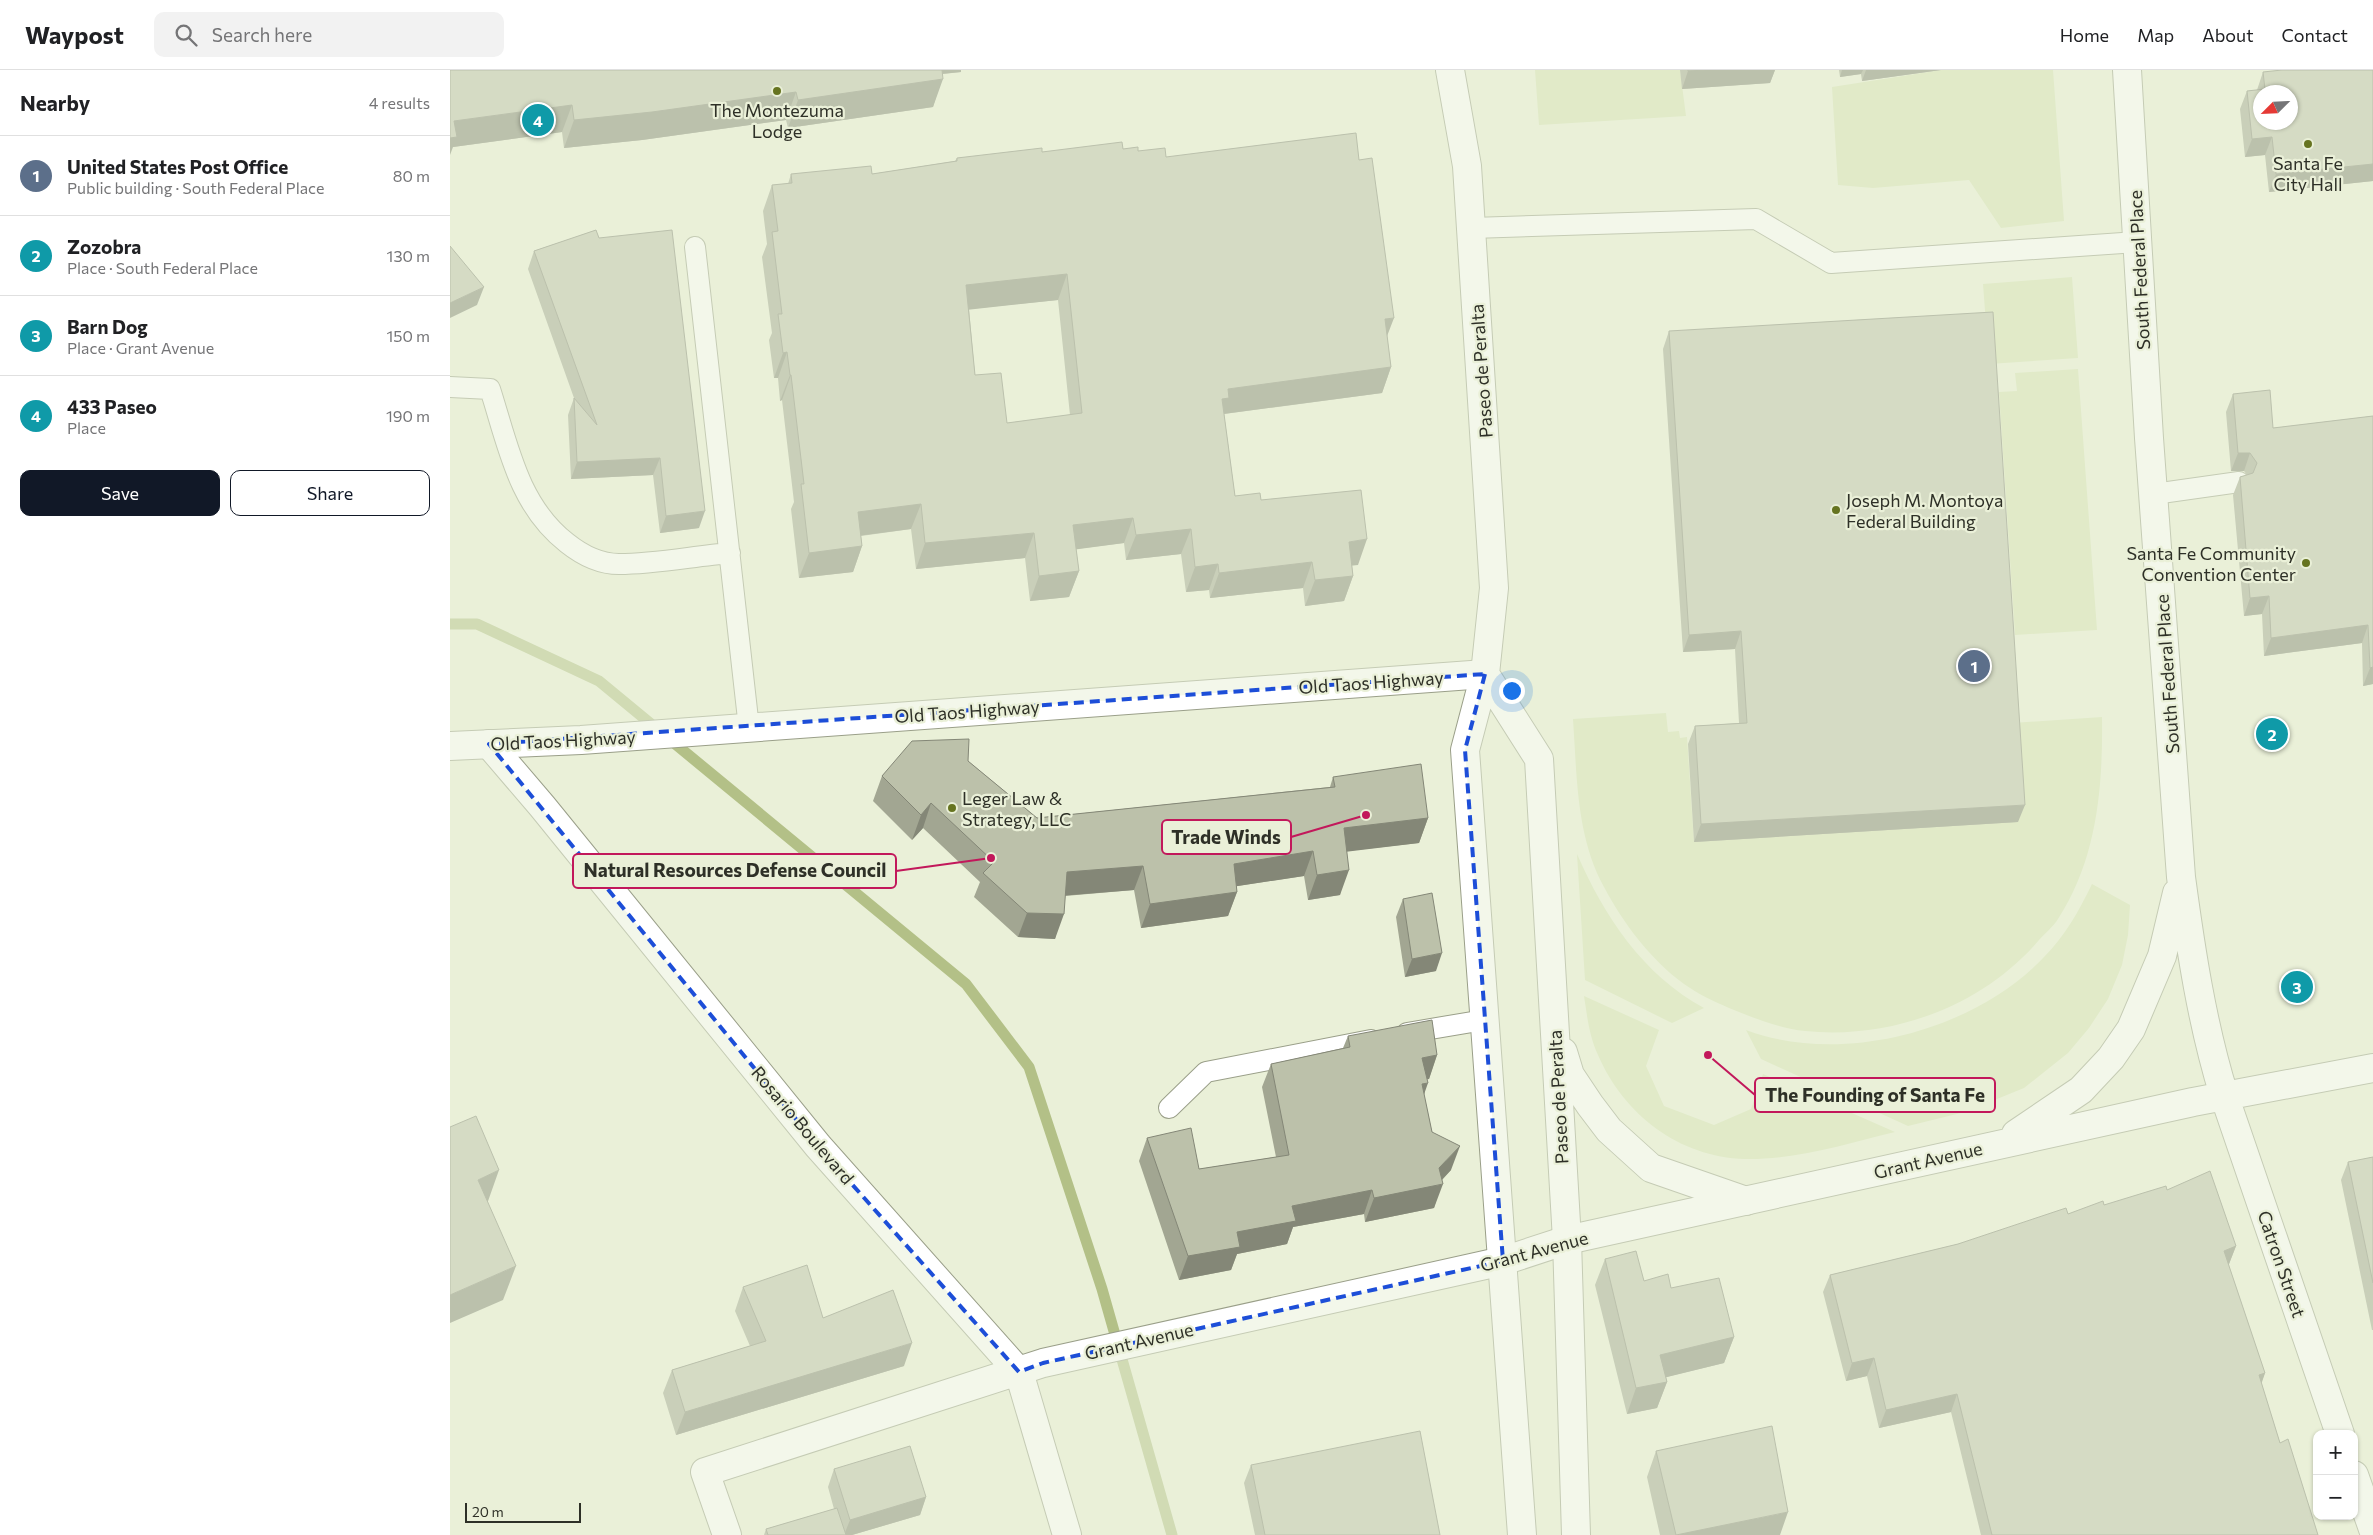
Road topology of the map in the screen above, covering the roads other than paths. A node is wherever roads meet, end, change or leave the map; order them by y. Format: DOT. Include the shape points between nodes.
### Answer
graph roads {
  1 [pos="1450,70"];
  2 [pos="2127,70"];
  3 [pos="1472,228"];
  4 [pos="2138,242"];
  5 [pos="695,247"];
  6 [pos="450,387"];
  7 [pos="2239,482"];
  8 [pos="2154,494"];
  9 [pos="730,553"];
  10 [pos="1485,674"];
  11 [pos="741,728"];
  12 [pos="490,744"];
  13 [pos="450,746"];
  14 [pos="2181,877"];
  15 [pos="1484,1020"];
  16 [pos="1554,1022"];
  17 [pos="2373,1068"];
  18 [pos="2224,1095"];
  19 [pos="1169,1108"];
  20 [pos="2001,1144"];
  21 [pos="1746,1201"];
  22 [pos="1567,1240"];
  23 [pos="1503,1261"];
  24 [pos="1031,1367"];
  25 [pos="2339,1430"];
  26 [pos="2358,1486"];
  27 [pos="2373,1529"];
  28 [pos="1060,1534"];
  29 [pos="727,1535"];
  30 [pos="1522,1535"];
  31 [pos="1576,1535"];
  1 -- 3 [label="street, Paseo de Peralta" via="1467,166"];
  2 -- 4 [label="street, South Federal Place"];
  3 -- 4 [label="lane" via="1756,219 1831,263"];
  3 -- 10 [label="street, Paseo de Peralta" via="1494,588"];
  4 -- 8 [label="street, South Federal Place"];
  5 -- 9 [label="lane"];
  6 -- 9 [label="lane" via="490,389 528,500 543,521 580,553 598,561 618,564"];
  7 -- 8 [label="lane"];
  8 -- 14 [label="street, South Federal Place"];
  9 -- 11 [label="lane"];
  10 -- 11 [label="street, Old Taos Highway"];
  10 -- 15 [label="street, Paseo de Peralta" via="1465,750"];
  10 -- 16 [label="street, Paseo de Peralta" via="1539,759"];
  11 -- 12 [label="street, Old Taos Highway"];
  12 -- 13 [label="street, Old Taos Highway"];
  12 -- 24 [label="street, Rosario Boulevard" via="818,1146"];
  14 -- 18 [label="street, South Federal Place" via="2190,950"];
  14 -- 20 [label="street" via="2162,956 2131,1028 2111,1058 2081,1090"];
  15 -- 19 [label="lane" via="1206,1072"];
  15 -- 23 [label="street, Paseo de Peralta"];
  16 -- 21 [label="street" via="1570,1075 1609,1130 1651,1168"];
  16 -- 22 [label="street, Paseo de Peralta"];
  17 -- 18 [label="street, Grant Avenue"];
  18 -- 20 [label="street, Grant Avenue"];
  18 -- 25 [label="street, Catron Street"];
  20 -- 21 [label="street, Grant Avenue"];
  21 -- 22 [label="street, Grant Avenue"];
  22 -- 23 [label="street, Grant Avenue"];
  22 -- 31 [label="street, Paseo de Peralta"];
  23 -- 24 [label="street, Grant Avenue"];
  23 -- 30 [label="street, Paseo de Peralta"];
  24 -- 28 [label="street, Rosario Boulevard"];
  24 -- 29 [label="street, Grant Avenue" via="705,1472"];
  26 -- 27 [label="street"];
}
